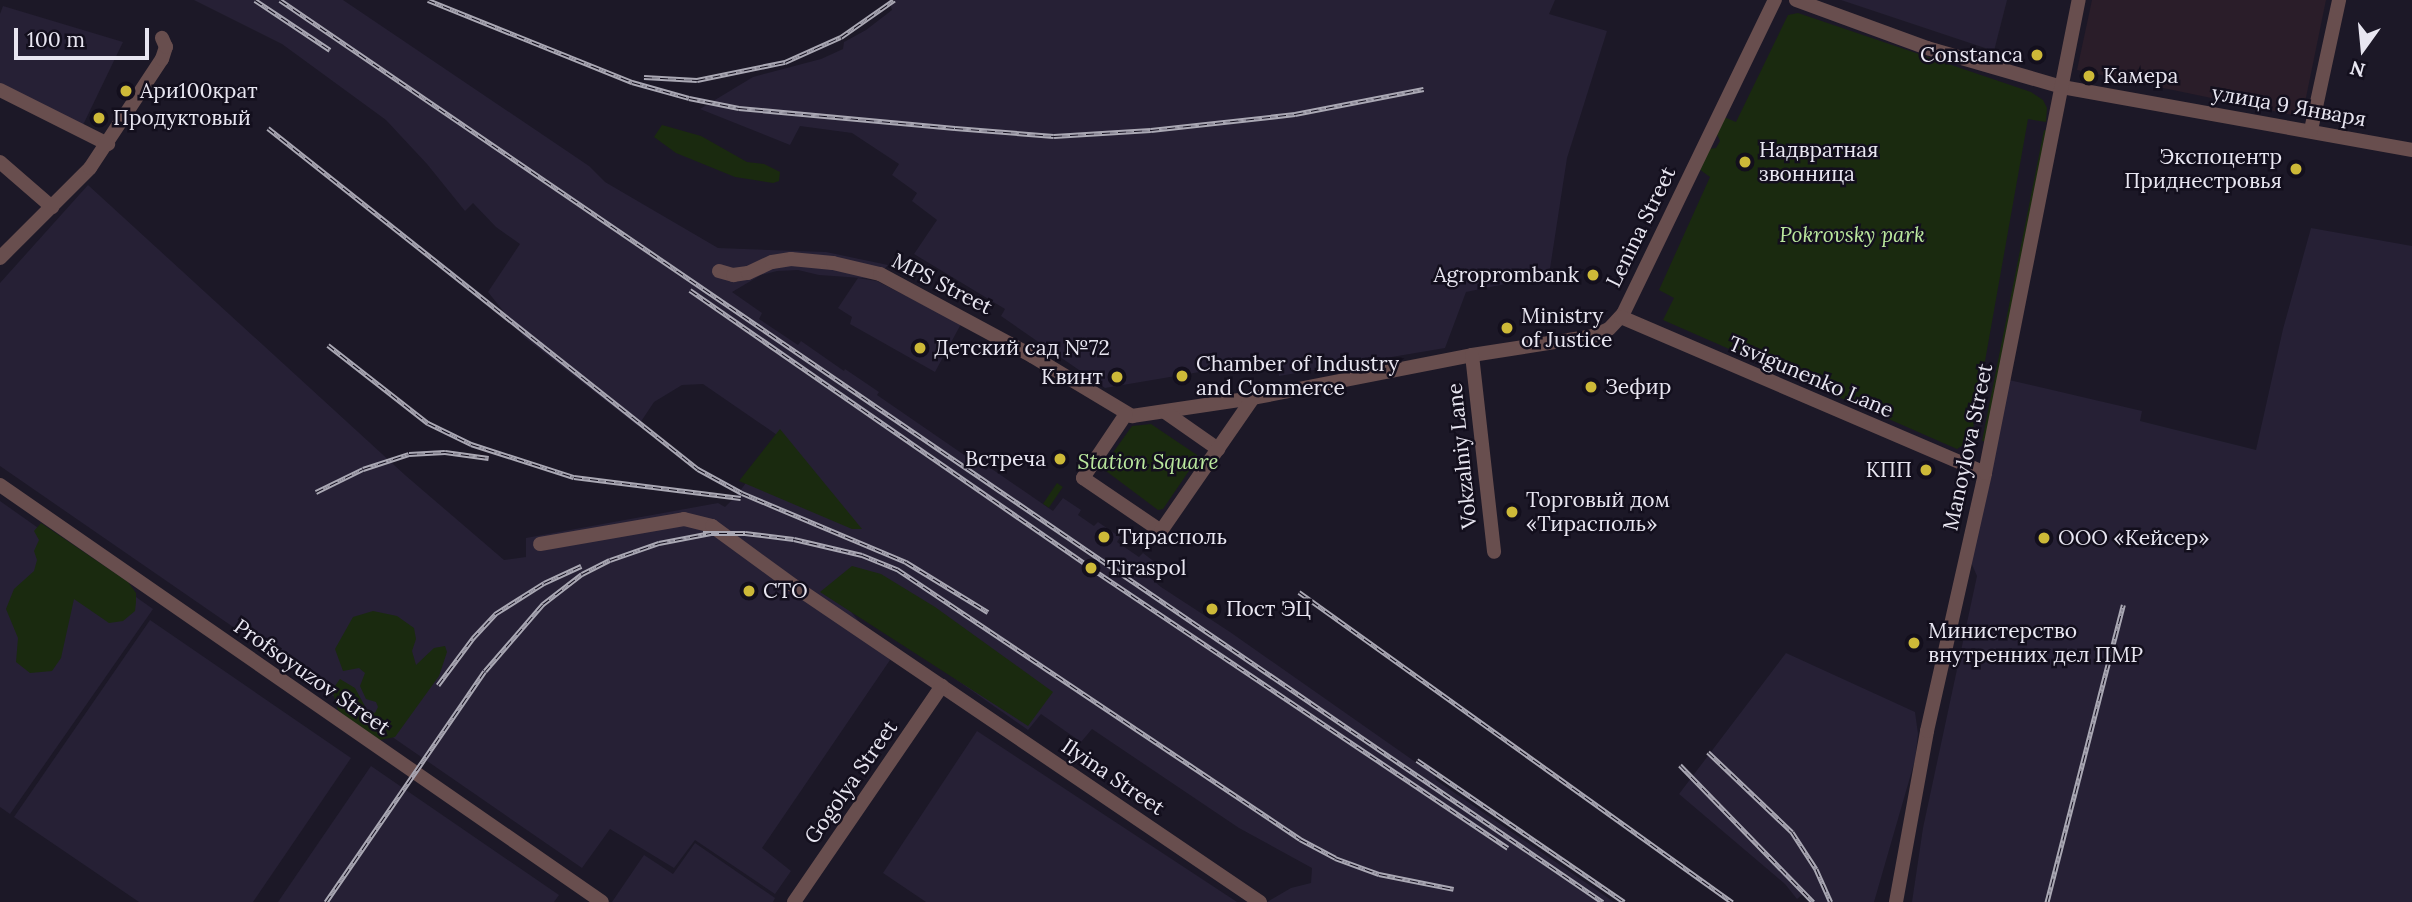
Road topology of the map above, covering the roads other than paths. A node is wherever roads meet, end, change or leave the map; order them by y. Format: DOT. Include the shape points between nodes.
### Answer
graph roads {
  1 [pos="1775,0"];
  2 [pos="1796,0"];
  3 [pos="2079,0"];
  4 [pos="2339,0"];
  5 [pos="162,38"];
  6 [pos="2062,87"];
  7 [pos="0,90"];
  8 [pos="2311,130"];
  9 [pos="108,144"];
  10 [pos="2412,150"];
  11 [pos="0,162"];
  12 [pos="52,207"];
  13 [pos="0,258"];
  14 [pos="719,271"];
  15 [pos="1621,317"];
  16 [pos="1472,355"];
  17 [pos="1253,398"];
  18 [pos="1164,412"];
  19 [pos="1126,414"];
  20 [pos="1218,449"];
  21 [pos="1985,473"];
  22 [pos="0,485"];
  23 [pos="540,544"];
  24 [pos="1494,552"];
  25 [pos="942,686"];
  26 [pos="602,902"];
  27 [pos="794,902"];
  28 [pos="1260,902"];
  29 [pos="1896,902"];
  1 -- 15 [label="street, Lenina Street"];
  2 -- 6 [label="street, улица 9 Января" via="1927,48"];
  3 -- 6 [label="street, Manoylova Street"];
  4 -- 8 [label="street"];
  5 -- 9 [label="street" via="166,47 162,59"];
  6 -- 8 [label="street, улица 9 Января"];
  6 -- 21 [label="street, Manoylova Street"];
  7 -- 9 [label="street"];
  8 -- 10 [label="street, улица 9 Января"];
  9 -- 12 [label="street"];
  11 -- 12 [label="street"];
  12 -- 13 [label="street"];
  14 -- 19 [label="street, MPS Street" via="733,275 791,259 880,274 1032,355"];
  15 -- 16 [label="street, Lenina Street" via="1593,336"];
  15 -- 21 [label="street, Tsvigunenko Lane"];
  16 -- 17 [label="street, Lenina Street"];
  16 -- 24 [label="street, Vokzalniy Lane"];
  17 -- 18 [label="street, Lenina Street"];
  17 -- 20 [label="street"];
  18 -- 19 [label="street, Lenina Street"];
  18 -- 20 [label="street"];
  19 -- 20 [label="street" via="1083,478 1161,531"];
  21 -- 29 [label="street, Manoylova Street" via="1927,731"];
  22 -- 26 [label="street, Profsoyuzov Street"];
  23 -- 25 [label="street, Ilyina Street" via="684,519 700,522 723,531 794,586"];
  25 -- 27 [label="street, Gogolya Street"];
  25 -- 28 [label="street, Ilyina Street"];
}
